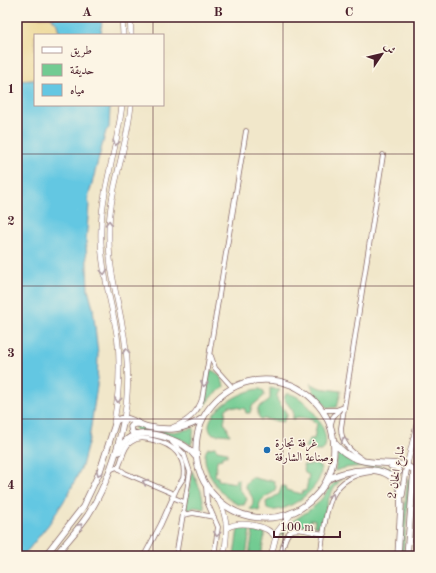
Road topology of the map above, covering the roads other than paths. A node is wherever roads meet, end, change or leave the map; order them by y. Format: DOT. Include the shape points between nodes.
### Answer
graph roads {
  1 [pos="122,17"];
  2 [pos="130,17"];
  3 [pos="123,34"];
  4 [pos="131,34"];
  5 [pos="122,106"];
  6 [pos="131,106"];
  7 [pos="246,131"];
  8 [pos="383,155"];
  9 [pos="210,346"];
  10 [pos="233,388"];
  11 [pos="344,407"];
  12 [pos="322,410"];
  13 [pos="339,410"];
  14 [pos="419,416"];
  15 [pos="124,418"];
  16 [pos="203,418"];
  17 [pos="114,422"];
  18 [pos="139,424"];
  19 [pos="330,427"];
  20 [pos="165,429"];
  21 [pos="138,434"];
  22 [pos="166,438"];
  23 [pos="334,442"];
  24 [pos="419,453"];
  25 [pos="196,458"];
  26 [pos="104,459"];
  27 [pos="113,462"];
  28 [pos="367,462"];
  29 [pos="385,464"];
  30 [pos="407,465"];
  31 [pos="118,468"];
  32 [pos="190,468"];
  33 [pos="110,470"];
  34 [pos="376,472"];
  35 [pos="415,473"];
  36 [pos="384,475"];
  37 [pos="183,478"];
  38 [pos="327,480"];
  39 [pos="206,486"];
  40 [pos="173,496"];
  41 [pos="219,501"];
  42 [pos="184,502"];
  43 [pos="401,508"];
  44 [pos="292,513"];
  45 [pos="183,515"];
  46 [pos="214,517"];
  47 [pos="227,528"];
  48 [pos="314,532"];
  49 [pos="324,534"];
  50 [pos="275,537"];
  51 [pos="57,555"];
  52 [pos="223,555"];
  53 [pos="271,555"];
  54 [pos="321,555"];
  55 [pos="45,556"];
  56 [pos="144,556"];
  57 [pos="176,556"];
  58 [pos="214,556"];
  59 [pos="281,556"];
  60 [pos="328,556"];
  61 [pos="398,556"];
  62 [pos="407,556"];
  1 -- 3 [label="street"];
  2 -- 4 [label="street"];
  5 -- 17 [label="street, one-way" via="104,192 101,229 103,266 119,360 119,385"];
  15 -- 6 [label="street, one-way" via="127,388 126,351 112,274 109,226 112,192"];
  7 -- 9 [label="street"];
  8 -- 11 [label="street"];
  9 -- 10 [label="street" via="213,366"];
  9 -- 20 [label="street, one-way" via="199,407 187,421"];
  10 -- 12 [label="main road" via="256,380 283,382 308,395"];
  10 -- 16 [label="main road" via="218,398"];
  11 -- 13 [label="street"];
  28 -- 11 [label="street, one-way" via="350,450 342,439"];
  12 -- 13 [label="street"];
  12 -- 19 [label="main road"];
  13 -- 19 [label="street" via="333,417"];
  14 -- 30 [label="street, شارع الخان 2"];
  15 -- 17 [label="main road"];
  15 -- 18 [label="main road"];
  15 -- 27 [label="main road"];
  16 -- 20 [label="main road" via="185,427"];
  16 -- 25 [label="main road" via="196,437"];
  17 -- 26 [label="main road"];
  18 -- 20 [label="main road"];
  18 -- 21 [label="main road" via="131,427 132,432"];
  19 -- 23 [label="main road"];
  21 -- 22 [label="main road"];
  21 -- 27 [label="main road" via="125,441"];
  22 -- 25 [label="main road" via="185,445"];
  22 -- 32 [label="street" via="181,450"];
  23 -- 28 [label="main road" via="348,456"];
  23 -- 38 [label="main road" via="332,464"];
  24 -- 35 [label="street, شارع الخان 2"];
  25 -- 39 [label="main road"];
  26 -- 27 [label="main road"];
  26 -- 55 [label="main road, one-way" via="83,507"];
  27 -- 33 [label="main road"];
  28 -- 29 [label="main road"];
  29 -- 30 [label="main road"];
  29 -- 36 [label="main road" via="396,466 399,470 395,475"];
  30 -- 35 [label="main road"];
  30 -- 43 [label="main road, شارع الخان 2"];
  31 -- 33 [label="street"];
  31 -- 37 [label="street" via="129,444 136,439 146,439 166,443 175,450 183,463"];
  40 -- 31 [label="street, one-way"];
  32 -- 37 [label="street"];
  32 -- 42 [label="street" via="190,480"];
  51 -- 33 [label="main road, one-way" via="88,515"];
  34 -- 36 [label="main road"];
  34 -- 38 [label="main road" via="353,470 339,473"];
  49 -- 34 [label="street, one-way" via="330,501 337,487 353,476"];
  35 -- 62 [label="main road, شارع الخان 2"];
  36 -- 43 [label="main road" via="394,480 399,487"];
  37 -- 40 [label="street"];
  38 -- 44 [label="main road" via="312,500"];
  39 -- 41 [label="main road"];
  39 -- 46 [label="street" via="208,502"];
  40 -- 42 [label="street"];
  40 -- 56 [label="street"];
  41 -- 44 [label="main road" via="232,511 254,518 272,518"];
  41 -- 47 [label="street" via="225,514"];
  42 -- 45 [label="street"];
  43 -- 61 [label="main road, شارع الخان 2"];
  44 -- 50 [label="street"];
  45 -- 46 [label="street" via="193,513"];
  45 -- 57 [label="street"];
  46 -- 58 [label="street, one-way" via="218,527"];
  47 -- 50 [label="street" via="240,524 265,528"];
  47 -- 52 [label="street"];
  48 -- 49 [label="street"];
  48 -- 54 [label="street" via="320,540"];
  48 -- 59 [label="street" via="288,532 284,538"];
  49 -- 54 [label="street"];
  50 -- 53 [label="street"];
  54 -- 60 [label="street"];
}
